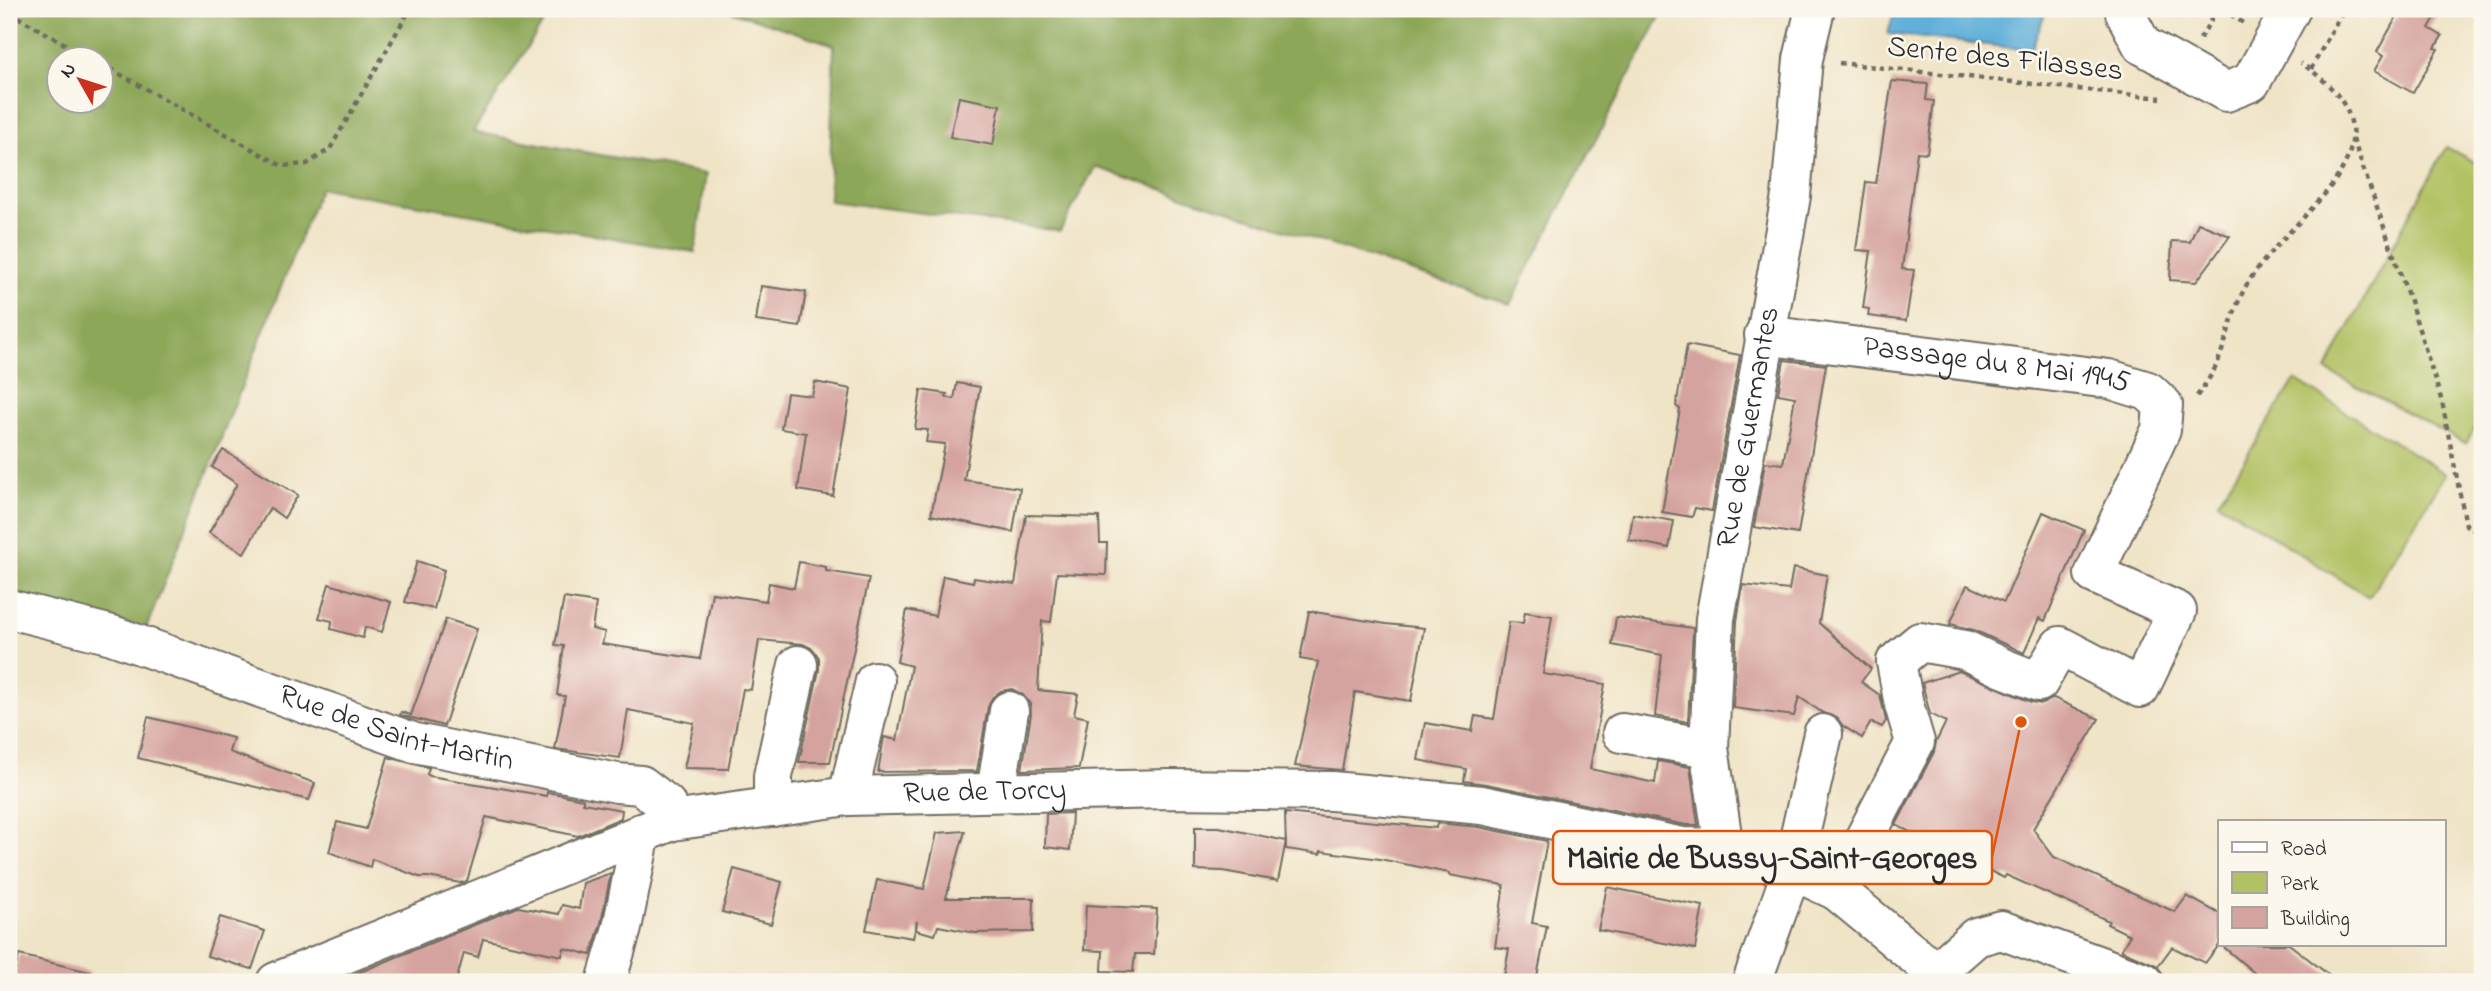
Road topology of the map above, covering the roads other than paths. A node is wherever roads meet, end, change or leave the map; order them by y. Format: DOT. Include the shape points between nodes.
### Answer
graph roads {
  1 [pos="1815,9"];
  2 [pos="2125,9"];
  3 [pos="2291,9"];
  4 [pos="1764,335"];
  5 [pos="9,609"];
  6 [pos="799,665"];
  7 [pos="875,681"];
  8 [pos="1009,710"];
  9 [pos="1622,733"];
  10 [pos="1824,734"];
  11 [pos="1709,748"];
  12 [pos="996,792"];
  13 [pos="848,796"];
  14 [pos="773,807"];
  15 [pos="656,827"];
  16 [pos="1724,848"];
  17 [pos="1792,870"];
  18 [pos="1837,891"];
  19 [pos="1941,977"];
  20 [pos="275,982"];
  21 [pos="606,982"];
  22 [pos="1752,982"];
  23 [pos="2144,982"];
  1 -- 4 [label="street, Rue de Guermantes" via="1803,59 1791,195"];
  2 -- 3 [label="street" via="2143,45 2226,92 2251,82"];
  4 -- 11 [label="street, Rue de Guermantes" via="1715,619"];
  4 -- 18 [label="street, Passage du 8 Mai 1945" via="2109,379 2148,391 2163,405 2161,430 2094,574 2177,611 2140,688 2060,646 2039,682 1965,650 1920,642 1896,662 1915,742"];
  5 -- 15 [label="street, Rue de Saint-Martin" via="112,635 415,743 641,785 666,804"];
  6 -- 14 [label="street" via="774,776"];
  7 -- 13 [label="street"];
  8 -- 12 [label="street"];
  9 -- 11 [label="street"];
  10 -- 17 [label="street"];
  11 -- 16 [label="street, Rue de Guermantes"];
  12 -- 13 [label="street, Rue de Torcy"];
  12 -- 16 [label="street, Rue de Torcy" via="1332,791 1482,805 1683,847"];
  13 -- 14 [label="street, Rue de Torcy"];
  14 -- 15 [label="street, Rue de Torcy"];
  15 -- 20 [label="street, Rue de Torcy"];
  15 -- 21 [label="street"];
  16 -- 17 [label="street, Rue de Torcy"];
  17 -- 18 [label="street, Rue de Torcy"];
  17 -- 22 [label="street"];
  18 -- 19 [label="street, Rue de Torcy"];
  19 -- 23 [label="street" via="1976,937 2001,930"];
}
